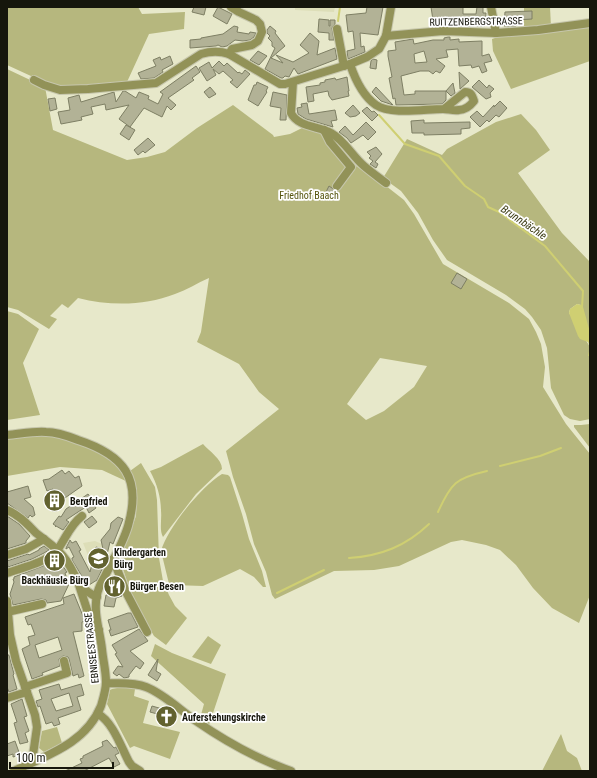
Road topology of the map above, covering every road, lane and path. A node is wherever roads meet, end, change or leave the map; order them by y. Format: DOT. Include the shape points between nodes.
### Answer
graph roads {
  1 [pos="232,7"];
  2 [pos="391,7"];
  3 [pos="491,7"];
  4 [pos="590,24"];
  5 [pos="337,29"];
  6 [pos="496,33"];
  7 [pos="386,36"];
  8 [pos="229,54"];
  9 [pos="347,65"];
  10 [pos="34,80"];
  11 [pos="293,82"];
  12 [pos="444,109"];
  13 [pos="324,130"];
  14 [pos="386,183"];
  15 [pos="337,186"];
  16 [pos="7,435"];
  17 [pos="7,510"];
  18 [pos="82,516"];
  19 [pos="44,539"];
  20 [pos="58,549"];
  21 [pos="7,556"];
  22 [pos="113,559"];
  23 [pos="7,573"];
  24 [pos="79,583"];
  25 [pos="97,597"];
  26 [pos="7,601"];
  27 [pos="42,604"];
  28 [pos="7,612"];
  29 [pos="99,630"];
  30 [pos="147,632"];
  31 [pos="64,661"];
  32 [pos="106,683"];
  33 [pos="26,689"];
  34 [pos="7,698"];
  35 [pos="98,714"];
  36 [pos="32,762"];
  37 [pos="133,769"];
  38 [pos="14,771"];
  39 [pos="290,771"];
  1 -- 8 [label="street" via="256,20 262,32 258,41 252,45 232,49"];
  2 -- 7 [label="street"];
  3 -- 6 [label="street"];
  4 -- 6 [label="street, RUITZENBERGSTRASSE"];
  5 -- 9 [label="street"];
  6 -- 7 [label="street, RUITZENBERGSTRASSE" via="443,31"];
  7 -- 9 [label="street" via="379,49"];
  8 -- 10 [label="street" via="202,54 156,83 60,90"];
  8 -- 11 [label="street" via="280,84"];
  9 -- 11 [label="street"];
  9 -- 12 [label="street" via="356,81 376,105 392,110"];
  11 -- 13 [label="street" via="293,118"];
  13 -- 14 [label="street" via="346,145 363,166"];
  13 -- 15 [label="street" via="330,142 351,167"];
  16 -- 22 [label="street, EBNISEESTRASSE" via="36,432 59,434 102,449 123,466 132,485 133,500 127,527"];
  17 -- 19 [label="street" via="21,518"];
  18 -- 20 [label="street" via="73,524"];
  19 -- 20 [label="street"];
  19 -- 21 [label="street"];
  20 -- 23 [label="street" via="35,564"];
  20 -- 24 [label="street"];
  22 -- 25 [label="street, EBNISEESTRASSE"];
  22 -- 30 [label="street" via="127,594"];
  24 -- 25 [label="street" via="88,593"];
  24 -- 29 [label="street" via="93,628"];
  25 -- 29 [label="street, EBNISEESTRASSE" via="96,617"];
  26 -- 28 [label="street"];
  27 -- 28 [label="street"];
  28 -- 33 [label="street" via="16,661"];
  29 -- 32 [label="street, EBNISEESTRASSE"];
  31 -- 33 [label="street" via="67,672"];
  32 -- 35 [label="street, EBNISEESTRASSE"];
  32 -- 39 [label="street" via="133,684 149,688 228,741"];
  33 -- 34 [label="street"];
  33 -- 36 [label="street" via="37,727"];
  35 -- 36 [label="street, EBNISEESTRASSE" via="83,734 73,742"];
  35 -- 37 [label="street" via="109,723"];
  36 -- 38 [label="street, EBNISEESTRASSE"];
}
